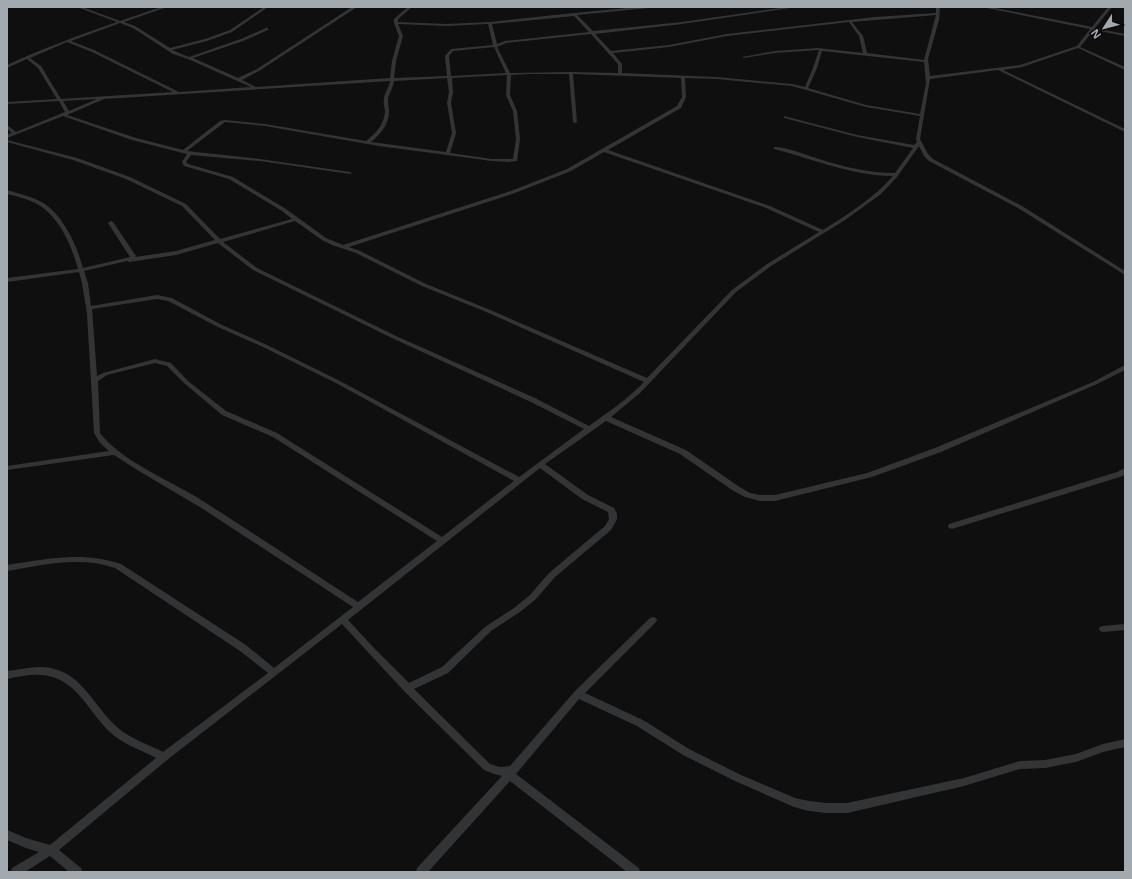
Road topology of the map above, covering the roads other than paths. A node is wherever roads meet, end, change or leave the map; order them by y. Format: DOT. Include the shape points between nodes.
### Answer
graph roads {
  1 [pos="79,7"];
  2 [pos="165,7"];
  3 [pos="266,7"];
  4 [pos="355,7"];
  5 [pos="410,7"];
  6 [pos="649,7"];
  7 [pos="795,7"];
  8 [pos="938,7"];
  9 [pos="984,7"];
  10 [pos="1110,7"];
  11 [pos="989,8"];
  12 [pos="574,14"];
  13 [pos="938,14"];
  14 [pos="850,21"];
  15 [pos="119,22"];
  16 [pos="396,23"];
  17 [pos="490,23"];
  18 [pos="268,29"];
  19 [pos="1093,29"];
  20 [pos="592,32"];
  21 [pos="1125,36"];
  22 [pos="67,41"];
  23 [pos="495,46"];
  24 [pos="1078,47"];
  25 [pos="821,49"];
  26 [pos="168,50"];
  27 [pos="610,52"];
  28 [pos="864,54"];
  29 [pos="27,57"];
  30 [pos="744,57"];
  31 [pos="189,58"];
  32 [pos="926,61"];
  33 [pos="7,67"];
  34 [pos="998,68"];
  35 [pos="1124,68"];
  36 [pos="571,73"];
  37 [pos="509,74"];
  38 [pos="620,75"];
  39 [pos="450,77"];
  40 [pos="683,77"];
  41 [pos="928,78"];
  42 [pos="238,80"];
  43 [pos="391,80"];
  44 [pos="256,88"];
  45 [pos="806,89"];
  46 [pos="178,93"];
  47 [pos="107,97"];
  48 [pos="61,100"];
  49 [pos="7,103"];
  50 [pos="68,113"];
  51 [pos="921,114"];
  52 [pos="63,115"];
  53 [pos="786,117"];
  54 [pos="575,122"];
  55 [pos="7,126"];
  56 [pos="1125,131"];
  57 [pos="16,134"];
  58 [pos="7,137"];
  59 [pos="7,141"];
  60 [pos="367,143"];
  61 [pos="917,145"];
  62 [pos="776,148"];
  63 [pos="603,151"];
  64 [pos="187,152"];
  65 [pos="448,153"];
  66 [pos="350,173"];
  67 [pos="896,174"];
  68 [pos="7,192"];
  69 [pos="295,219"];
  70 [pos="111,223"];
  71 [pos="823,232"];
  72 [pos="220,242"];
  73 [pos="343,247"];
  74 [pos="129,260"];
  75 [pos="82,270"];
  76 [pos="1125,273"];
  77 [pos="7,280"];
  78 [pos="88,308"];
  79 [pos="1125,367"];
  80 [pos="95,380"];
  81 [pos="648,381"];
  82 [pos="606,418"];
  83 [pos="589,429"];
  84 [pos="115,452"];
  85 [pos="540,464"];
  86 [pos="7,468"];
  87 [pos="1125,471"];
  88 [pos="519,480"];
  89 [pos="952,526"];
  90 [pos="443,542"];
  91 [pos="7,568"];
  92 [pos="358,606"];
  93 [pos="342,619"];
  94 [pos="653,620"];
  95 [pos="1125,628"];
  96 [pos="1103,629"];
  97 [pos="274,673"];
  98 [pos="7,675"];
  99 [pos="407,688"];
  100 [pos="578,694"];
  101 [pos="1125,743"];
  102 [pos="164,757"];
  103 [pos="510,772"];
  104 [pos="7,836"];
  105 [pos="51,850"];
  106 [pos="16,872"];
  107 [pos="77,872"];
  108 [pos="420,872"];
  109 [pos="635,872"];
  1 -- 15 [label="street"];
  2 -- 15 [label="street"];
  3 -- 26 [label="street" via="231,31"];
  4 -- 42 [label="street" via="258,70"];
  5 -- 16 [label="street" via="398,16"];
  6 -- 12 [label="street"];
  7 -- 20 [label="street" via="682,23"];
  8 -- 13 [label="street"];
  9 -- 11 [label="street"];
  10 -- 19 [label="street"];
  11 -- 19 [label="street"];
  12 -- 17 [label="street"];
  12 -- 20 [label="street"];
  13 -- 14 [label="street"];
  13 -- 32 [label="street"];
  14 -- 27 [label="street"];
  14 -- 28 [label="street" via="861,36"];
  15 -- 22 [label="street"];
  15 -- 26 [label="street" via="134,27"];
  16 -- 17 [label="street"];
  16 -- 43 [label="street" via="401,36"];
  17 -- 23 [label="street"];
  18 -- 31 [label="street"];
  19 -- 21 [label="street"];
  19 -- 24 [label="street"];
  20 -- 23 [label="street" via="505,42"];
  20 -- 27 [label="street"];
  22 -- 29 [label="street"];
  22 -- 46 [label="street"];
  23 -- 37 [label="street"];
  23 -- 39 [label="street" via="452,50 447,56"];
  24 -- 34 [label="street" via="1020,66"];
  24 -- 35 [label="street"];
  25 -- 28 [label="street"];
  25 -- 30 [label="street"];
  25 -- 45 [label="street"];
  26 -- 31 [label="street"];
  27 -- 38 [label="street" via="620,64"];
  28 -- 32 [label="street"];
  29 -- 33 [label="street"];
  29 -- 48 [label="street" via="40,67"];
  31 -- 42 [label="street"];
  32 -- 41 [label="street"];
  34 -- 41 [label="street"];
  34 -- 56 [label="street"];
  36 -- 37 [label="street"];
  36 -- 38 [label="street"];
  36 -- 54 [label="street"];
  37 -- 39 [label="street"];
  37 -- 65 [label="street" via="508,95 515,111 518,139 515,160 492,160"];
  38 -- 40 [label="street"];
  39 -- 43 [label="street"];
  39 -- 65 [label="street" via="449,103 454,133"];
  40 -- 45 [label="street" via="742,80 792,85"];
  40 -- 63 [label="street" via="684,97 679,106"];
  41 -- 51 [label="street"];
  42 -- 44 [label="street"];
  43 -- 44 [label="street"];
  43 -- 60 [label="street" via="391,88 386,98 388,114 376,136"];
  44 -- 46 [label="street"];
  45 -- 51 [label="street" via="866,106"];
  46 -- 47 [label="street"];
  47 -- 48 [label="street"];
  47 -- 50 [label="street"];
  48 -- 49 [label="street"];
  48 -- 50 [label="street"];
  50 -- 52 [label="street"];
  51 -- 61 [label="street"];
  52 -- 57 [label="street"];
  52 -- 64 [label="street" via="134,139"];
  53 -- 61 [label="street" via="857,136"];
  55 -- 57 [label="street"];
  57 -- 58 [label="street"];
  59 -- 72 [label="street" via="75,158 128,178 184,205"];
  60 -- 64 [label="street" via="265,124 225,121 203,135"];
  60 -- 65 [label="street"];
  61 -- 67 [label="street"];
  61 -- 76 [label="street" via="931,160 1020,207"];
  62 -- 67 [label="street" via="841,166 881,174"];
  63 -- 71 [label="street" via="613,152 760,204"];
  63 -- 73 [label="street" via="547,180"];
  64 -- 66 [label="street"];
  64 -- 69 [label="street" via="184,162 186,165 231,178"];
  67 -- 71 [label="street" via="878,193"];
  68 -- 75 [label="street" via="35,200 58,219 70,239"];
  69 -- 72 [label="street"];
  69 -- 73 [label="street" via="324,239"];
  70 -- 74 [label="street" via="133,256"];
  71 -- 81 [label="street" via="738,288"];
  72 -- 74 [label="street" via="163,256"];
  72 -- 83 [label="street" via="255,269 394,338 532,400"];
  73 -- 81 [label="street" via="361,253 424,285"];
  74 -- 75 [label="street"];
  75 -- 77 [label="street"];
  75 -- 78 [label="street"];
  78 -- 80 [label="street"];
  78 -- 88 [label="street" via="158,297 170,299 220,326 338,382"];
  79 -- 82 [label="street" via="1095,383 938,450 869,475 775,498 748,495 683,452"];
  80 -- 84 [label="street" via="97,433 106,446"];
  80 -- 90 [label="street" via="105,374 155,361 169,364 186,382 224,413 275,435"];
  81 -- 82 [label="street"];
  82 -- 83 [label="street"];
  83 -- 85 [label="street"];
  84 -- 86 [label="street"];
  84 -- 92 [label="street" via="185,493"];
  85 -- 88 [label="street"];
  85 -- 99 [label="street" via="593,502 610,510 613,519 608,528 552,575 534,597 488,629 445,670"];
  87 -- 89 [label="street"];
  88 -- 90 [label="street"];
  90 -- 92 [label="street"];
  91 -- 97 [label="street" via="80,560 111,563 216,630"];
  92 -- 93 [label="street"];
  93 -- 97 [label="street"];
  93 -- 99 [label="street"];
  94 -- 100 [label="street"];
  95 -- 96 [label="street"];
  97 -- 102 [label="street"];
  98 -- 102 [label="street" via="41,671 64,676 75,683 116,732"];
  99 -- 103 [label="street" via="487,767"];
  100 -- 101 [label="street" via="634,720 686,752 738,778 794,802 826,808 847,808 871,803 964,782 1020,765 1045,764 1076,758"];
  100 -- 103 [label="street"];
  102 -- 105 [label="street"];
  103 -- 108 [label="street"];
  103 -- 109 [label="street"];
  104 -- 105 [label="street"];
  105 -- 106 [label="street"];
  105 -- 107 [label="street"];
}
